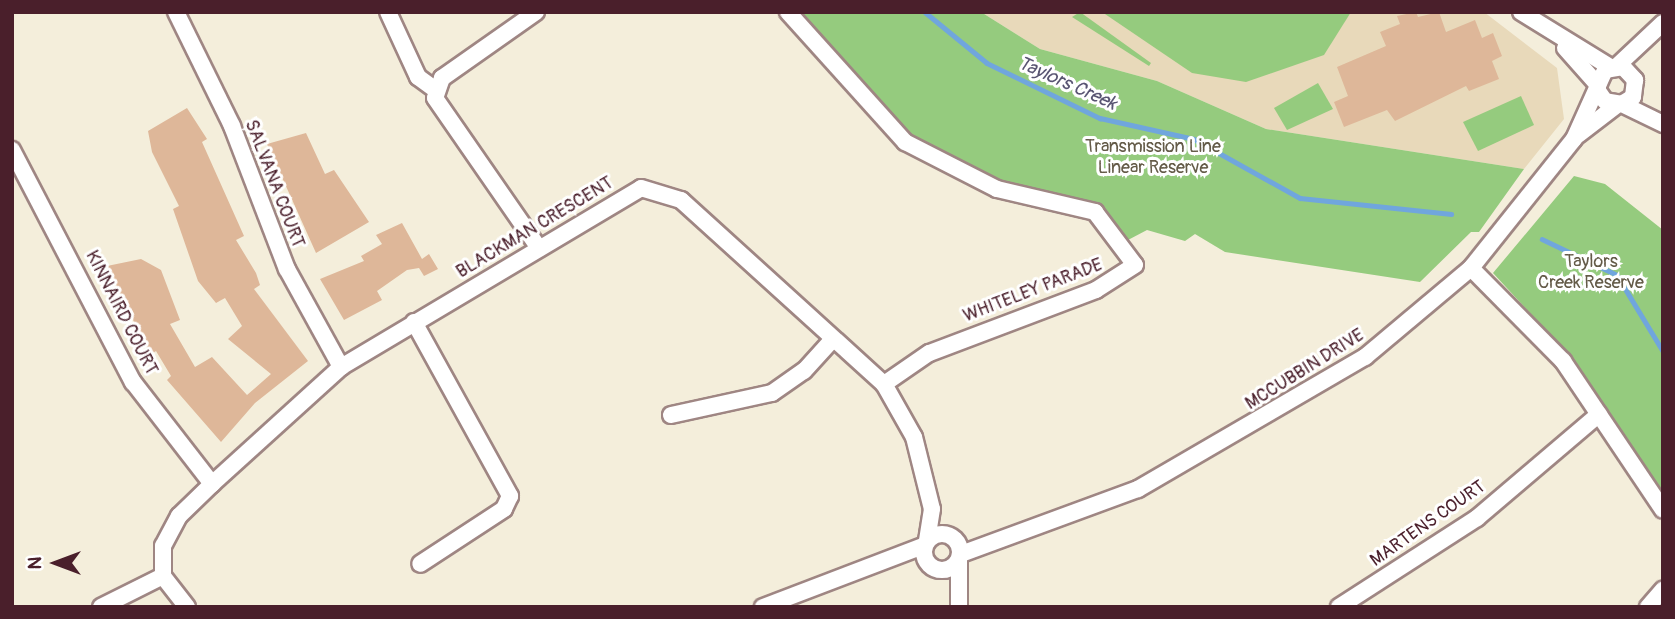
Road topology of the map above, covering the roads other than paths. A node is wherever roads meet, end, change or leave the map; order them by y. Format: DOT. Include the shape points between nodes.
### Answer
graph roads {
  1 [pos="176,12"];
  2 [pos="388,12"];
  3 [pos="536,12"];
  4 [pos="788,12"];
  5 [pos="1521,12"];
  6 [pos="1663,24"];
  7 [pos="1559,41"];
  8 [pos="1613,67"];
  9 [pos="1636,86"];
  10 [pos="1598,88"];
  11 [pos="436,90"];
  12 [pos="1619,105"];
  13 [pos="1663,122"];
  14 [pos="1574,139"];
  15 [pos="12,150"];
  16 [pos="539,248"];
  17 [pos="1471,268"];
  18 [pos="414,322"];
  19 [pos="833,339"];
  20 [pos="341,367"];
  21 [pos="884,384"];
  22 [pos="1599,414"];
  23 [pos="671,415"];
  24 [pos="212,484"];
  25 [pos="932,509"];
  26 [pos="1663,510"];
  27 [pos="926,542"];
  28 [pos="957,547"];
  29 [pos="420,564"];
  30 [pos="888,564"];
  31 [pos="932,567"];
  32 [pos="163,576"];
  33 [pos="1663,590"];
  34 [pos="958,603"];
  35 [pos="101,607"];
  36 [pos="187,607"];
  37 [pos="764,607"];
  38 [pos="1339,607"];
  39 [pos="1648,607"];
  1 -- 20 [label="street, SALVANA COURT" via="232,126 287,269"];
  2 -- 11 [label="street" via="418,77"];
  3 -- 11 [label="street" via="446,74"];
  4 -- 21 [label="street, WHITELEY PARADE" via="905,142 996,189 1095,212 1140,260 1096,290 929,353"];
  5 -- 7 [label="street"];
  6 -- 8 [label="street"];
  6 -- 9 [label="street"];
  7 -- 8 [label="street"];
  7 -- 10 [label="street"];
  8 -- 9 [label="street"];
  8 -- 10 [label="street, MCCUBBIN DRIVE"];
  9 -- 12 [label="street, MCCUBBIN DRIVE"];
  9 -- 13 [label="street"];
  10 -- 12 [label="street"];
  10 -- 14 [label="street, MCCUBBIN DRIVE"];
  11 -- 16 [label="street" via="437,108"];
  12 -- 13 [label="street"];
  12 -- 14 [label="street, MCCUBBIN DRIVE"];
  14 -- 17 [label="street, MCCUBBIN DRIVE"];
  15 -- 24 [label="street, KINNAIRD COURT" via="133,382"];
  16 -- 18 [label="street, BLACKMAN CRESCENT"];
  16 -- 19 [label="street, BLACKMAN CRESCENT" via="641,188 660,190 681,200"];
  17 -- 22 [label="street" via="1563,361"];
  17 -- 28 [label="street, MCCUBBIN DRIVE" via="1365,357 1218,446 1098,505"];
  18 -- 20 [label="street, BLACKMAN CRESCENT"];
  18 -- 29 [label="street" via="510,496 504,509"];
  19 -- 21 [label="street, BLACKMAN CRESCENT"];
  19 -- 23 [label="street" via="811,366 772,393"];
  20 -- 24 [label="street, BLACKMAN CRESCENT"];
  21 -- 25 [label="street, BLACKMAN CRESCENT" via="910,425"];
  22 -- 26 [label="street"];
  22 -- 38 [label="street, MARTENS COURT" via="1477,518"];
  24 -- 32 [label="street, BLACKMAN CRESCENT" via="168,531"];
  25 -- 27 [label="street, BLACKMAN CRESCENT"];
  25 -- 28 [label="street, BLACKMAN CRESCENT"];
  27 -- 28 [label="street"];
  27 -- 30 [label="street"];
  27 -- 31 [label="street, BLACKMAN CRESCENT"];
  28 -- 31 [label="street" via="951,568"];
  28 -- 34 [label="street"];
  30 -- 31 [label="street"];
  30 -- 37 [label="street"];
  31 -- 34 [label="street"];
  32 -- 35 [label="street"];
  32 -- 36 [label="street"];
  33 -- 39 [label="street"];
}
